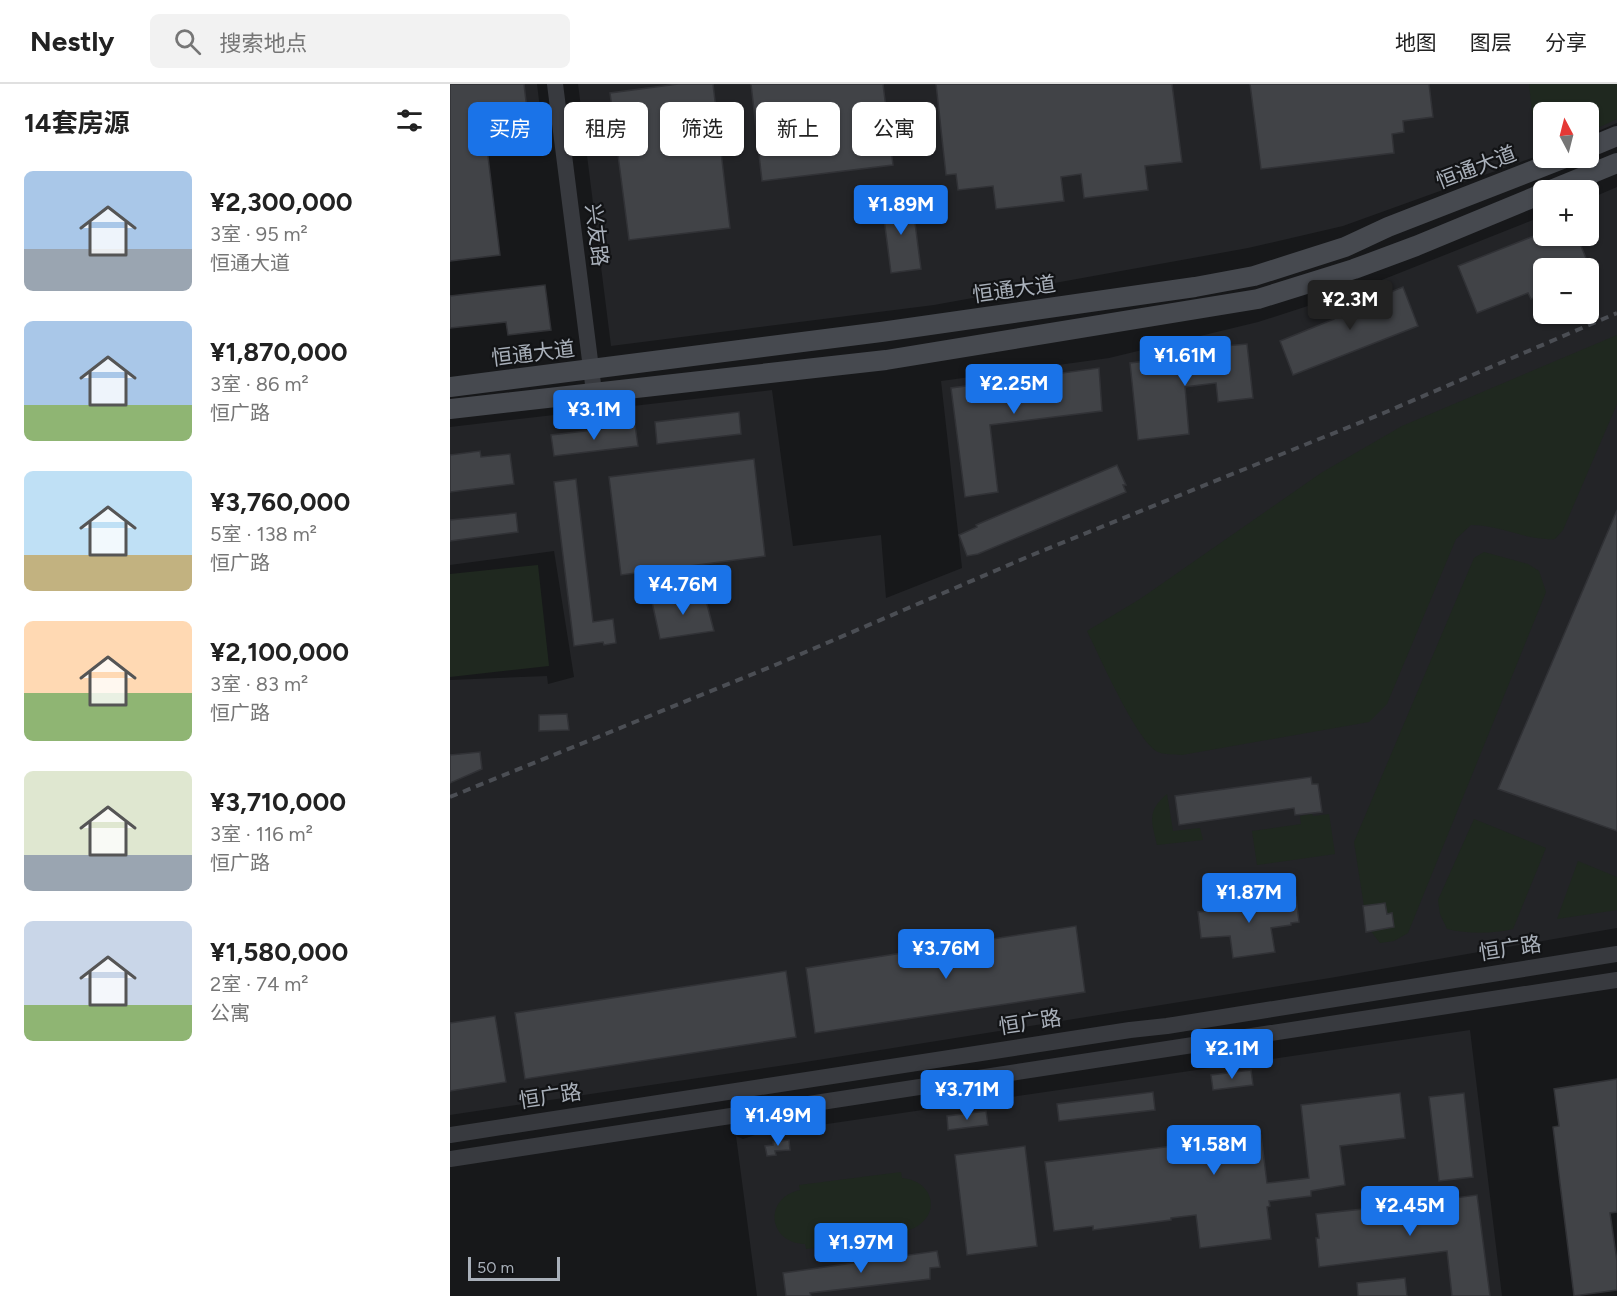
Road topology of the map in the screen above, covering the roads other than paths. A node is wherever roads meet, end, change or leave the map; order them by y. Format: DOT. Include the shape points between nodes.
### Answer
graph roads {
  1 [pos="555,84"];
  2 [pos="1617,136"];
  3 [pos="1599,143"];
  4 [pos="1617,163"];
  5 [pos="1539,168"];
  6 [pos="1575,180"];
  7 [pos="1533,198"];
  8 [pos="591,371"];
  9 [pos="450,387"];
  10 [pos="594,392"];
  11 [pos="450,410"];
  12 [pos="1617,954"];
  13 [pos="1617,980"];
  14 [pos="450,1135"];
  15 [pos="450,1159"];
  1 -- 8 [label="street, 兴友路"];
  2 -- 3 [label="main road"];
  4 -- 6 [label="main road"];
  5 -- 8 [label="main road, 恒通大道" via="1345,246 1254,276"];
  7 -- 10 [label="main road" via="1406,250 1258,299 886,360"];
  8 -- 9 [label="main road, 恒通大道"];
  8 -- 10 [label="street, 兴友路"];
  10 -- 11 [label="main road"];
  12 -- 14 [label="street, 恒广路"];
  13 -- 15 [label="street"];
}
